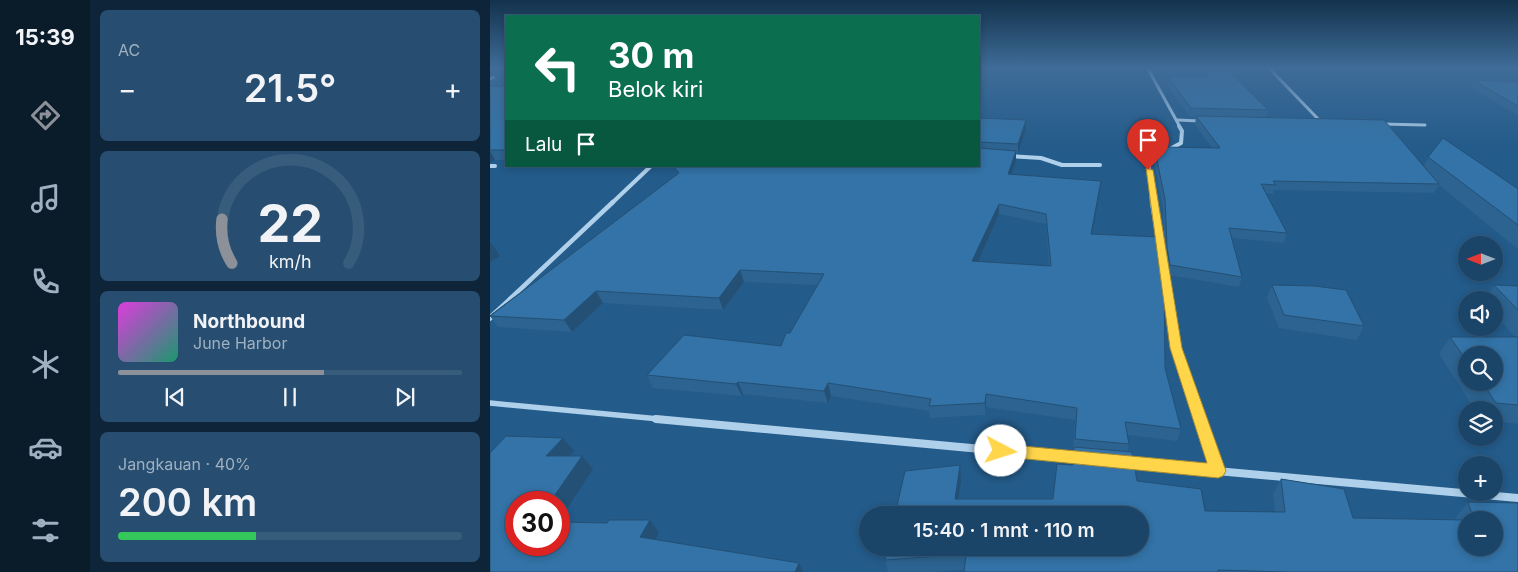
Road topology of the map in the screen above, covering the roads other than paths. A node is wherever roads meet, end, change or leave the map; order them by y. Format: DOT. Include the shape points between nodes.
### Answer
graph roads {
  1 [pos="1162,94"];
  2 [pos="1294,94"];
  3 [pos="1177,120"];
  4 [pos="1206,121"];
  5 [pos="1313,123"];
  6 [pos="1378,124"];
  7 [pos="1425,125"];
  8 [pos="999,156"];
  9 [pos="1100,165"];
  10 [pos="650,167"];
  11 [pos="490,318"];
  12 [pos="490,403"];
  13 [pos="1090,459"];
  14 [pos="1119,462"];
  15 [pos="1218,471"];
  16 [pos="1518,498"];
  1 -- 3 [label="street"];
  2 -- 5 [label="street" via="1322,123"];
  3 -- 4 [label="street"];
  3 -- 15 [label="street" via="1182,131 1181,143 1148,158 1149,182 1176,348"];
  6 -- 7 [label="street"];
  8 -- 9 [label="street" via="1041,158 1062,165"];
  10 -- 11 [label="street"];
  12 -- 13 [label="street"];
  14 -- 15 [label="street"];
  15 -- 16 [label="street"];
}
